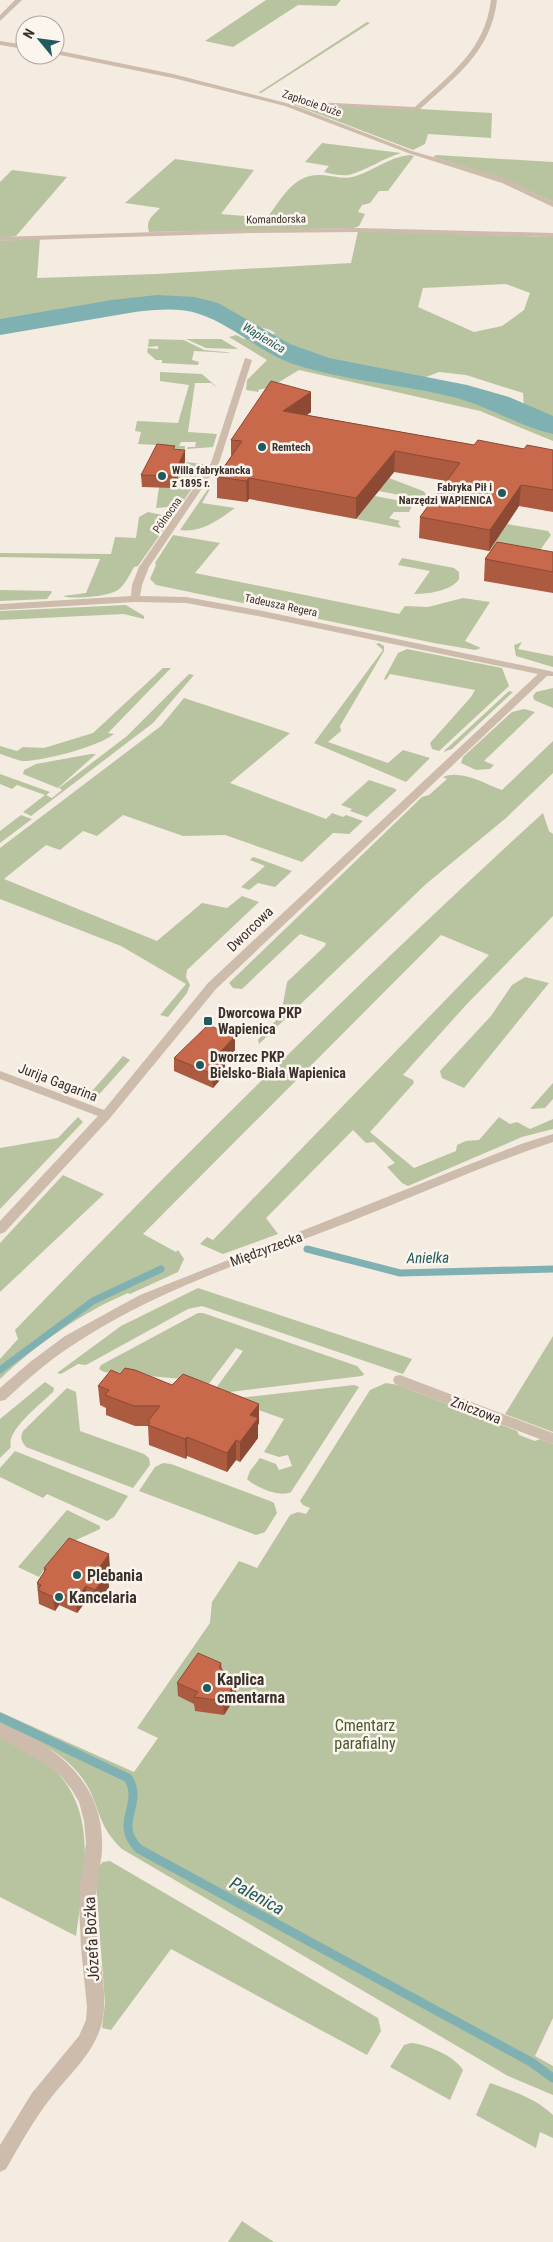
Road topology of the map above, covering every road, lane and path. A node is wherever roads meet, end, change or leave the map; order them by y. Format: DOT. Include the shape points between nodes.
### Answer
graph roads {
  1 [pos="19,0"];
  2 [pos="494,0"];
  3 [pos="0,19"];
  4 [pos="0,43"];
  5 [pos="15,45"];
  6 [pos="65,54"];
  7 [pos="287,105"];
  8 [pos="553,205"];
  9 [pos="553,235"];
  10 [pos="0,239"];
  11 [pos="248,360"];
  12 [pos="136,599"];
  13 [pos="0,607"];
  14 [pos="549,674"];
  15 [pos="0,1075"];
  16 [pos="106,1115"];
  17 [pos="553,1138"];
  18 [pos="0,1229"];
  19 [pos="400,1380"];
  20 [pos="0,1396"];
  21 [pos="553,1439"];
  22 [pos="0,1731"];
  23 [pos="0,2163"];
  1 -- 3 [label="street"];
  2 -- 7 [label="street" via="490,26 477,51 417,109 307,102"];
  4 -- 5 [label="street"];
  6 -- 7 [label="street, Zapłocie Duże" via="173,76"];
  7 -- 8 [label="street, Zapłocie Duże" via="410,152 505,181"];
  9 -- 10 [label="street, Komandorska" via="338,230"];
  11 -- 12 [label="street, Północna" via="215,463 144,567"];
  12 -- 13 [label="street, Tadeusza Regera"];
  12 -- 14 [label="street, Tadeusza Regera" via="211,604"];
  14 -- 16 [label="street, Dworcowa" via="445,764 212,986"];
  15 -- 16 [label="street, Jurija Gagarina"];
  16 -- 18 [label="street, Dworcowa"];
  17 -- 20 [label="street, Międzyrzecka" via="166,1287 94,1324"];
  19 -- 21 [label="street, Zniczowa"];
  22 -- 23 [label="street, Józefa Bożka" via="60,1764 73,1776 83,1793 94,1843 87,1914 96,2007 96,2020 84,2046 34,2106"];
}
